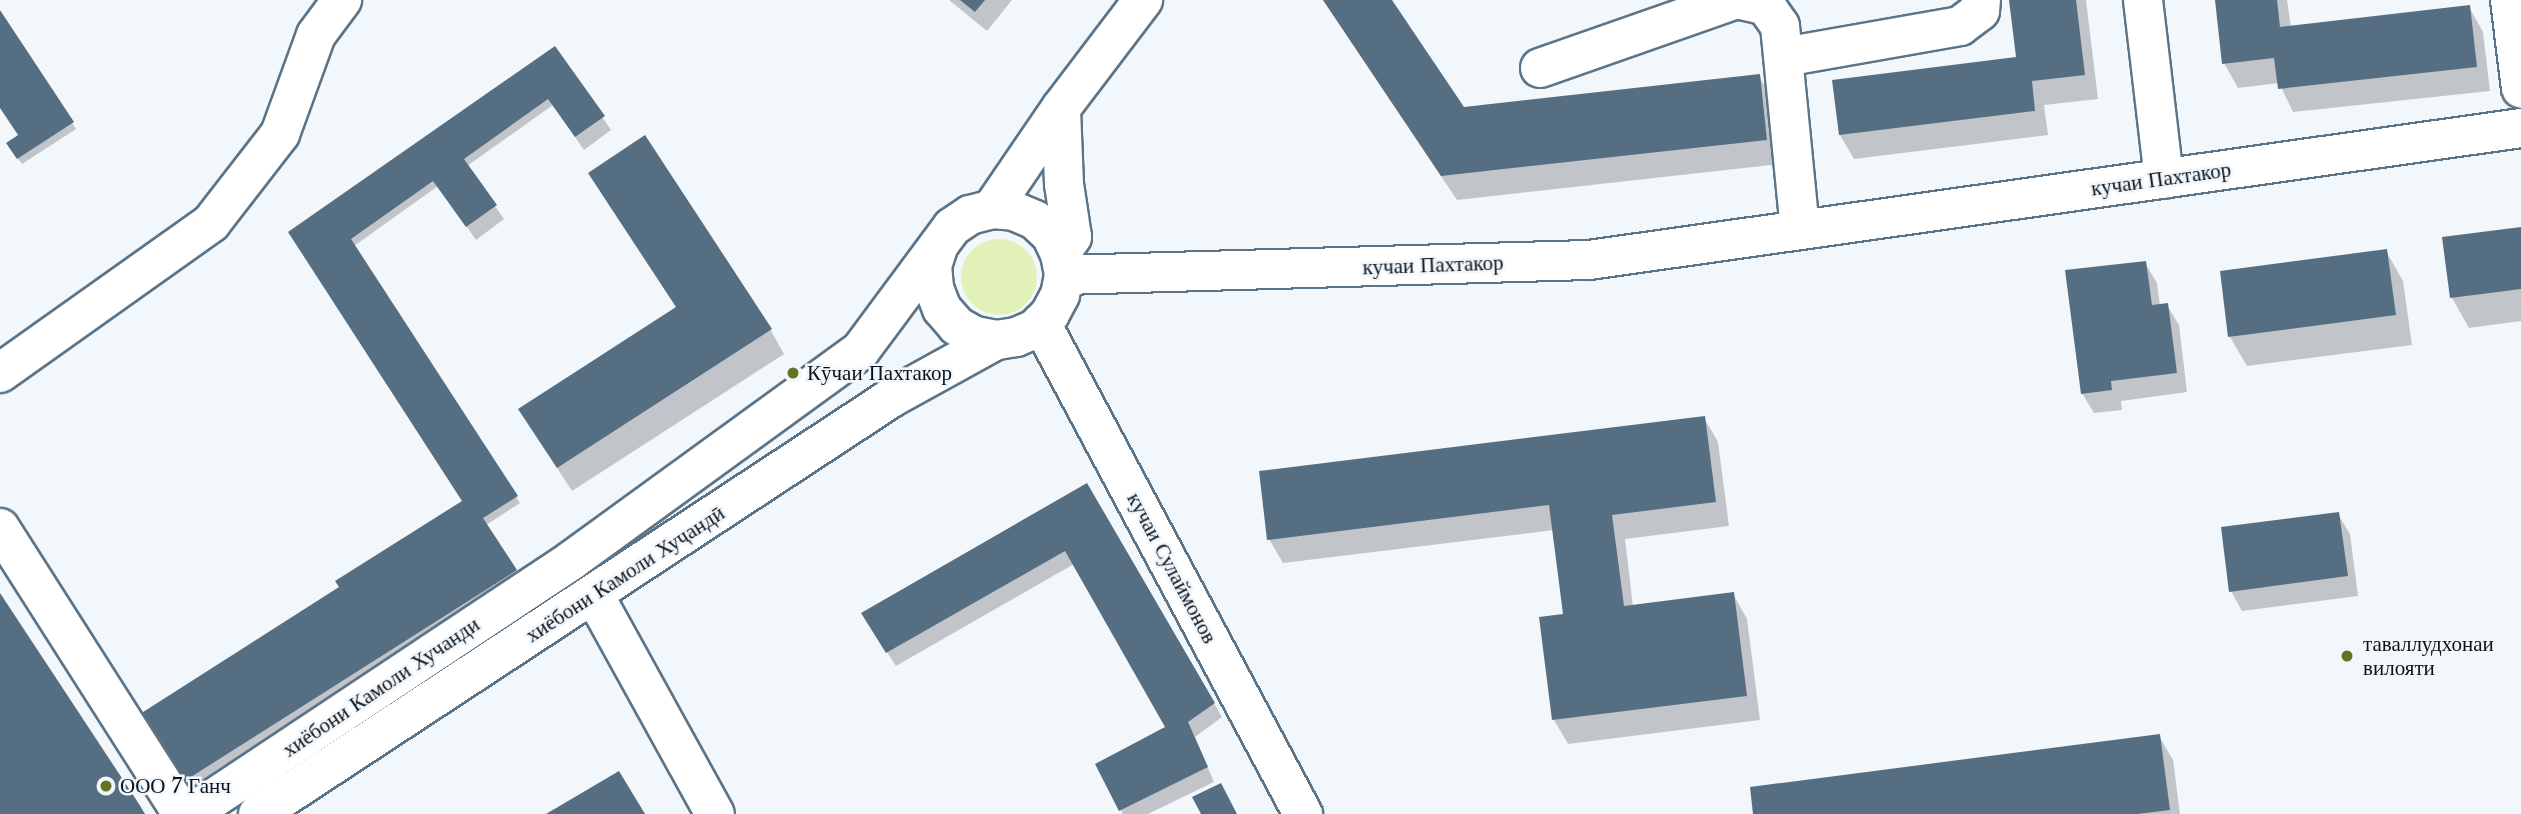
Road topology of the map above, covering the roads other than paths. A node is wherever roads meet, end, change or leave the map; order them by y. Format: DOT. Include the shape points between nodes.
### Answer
graph roads {
  1 [pos="342,0"];
  2 [pos="1143,0"];
  3 [pos="1734,0"];
  4 [pos="1741,0"];
  5 [pos="1981,0"];
  6 [pos="2143,0"];
  7 [pos="2510,0"];
  8 [pos="1784,57"];
  9 [pos="1540,68"];
  10 [pos="2521,88"];
  11 [pos="1061,108"];
  12 [pos="2521,128"];
  13 [pos="2164,179"];
  14 [pos="992,209"];
  15 [pos="1800,230"];
  16 [pos="939,245"];
  17 [pos="1062,264"];
  18 [pos="1041,323"];
  19 [pos="996,340"];
  20 [pos="0,373"];
  21 [pos="0,528"];
  22 [pos="594,595"];
  23 [pos="182,814"];
  24 [pos="190,814"];
  25 [pos="258,814"];
  26 [pos="715,814"];
  27 [pos="1303,814"];
  1 -- 20 [label="main road" via="316,35 280,134 211,223"];
  2 -- 11 [label="main road"];
  3 -- 9 [label="main road"];
  4 -- 8 [label="main road" via="1766,6 1780,26"];
  5 -- 8 [label="main road" via="1980,11 1961,26"];
  6 -- 13 [label="main road"];
  7 -- 10 [label="main road"];
  8 -- 15 [label="main road"];
  11 -- 14 [label="main road"];
  11 -- 17 [label="main road" via="1072,237"];
  12 -- 13 [label="main road, кучаи Пахтакор"];
  13 -- 15 [label="main road, кучаи Пахтакор"];
  14 -- 16 [label="main road" via="970,215 952,227"];
  14 -- 17 [label="main road" via="1014,211 1035,220 1051,235"];
  15 -- 17 [label="main road, кучаи Пахтакор" via="1589,260"];
  16 -- 19 [label="main road" via="932,266 933,288 942,309 957,326"];
  16 -- 24 [label="main road, хиёбони Камоли Хучанди" via="860,351 572,560"];
  17 -- 18 [label="main road" via="1060,295"];
  18 -- 19 [label="main road" via="1016,337"];
  18 -- 27 [label="main road, кучаи Сулаймонов"];
  19 -- 22 [label="main road, хиёбони Камоли Хуҷандӣ" via="891,398"];
  21 -- 23 [label="main road"];
  22 -- 25 [label="main road, хиёбони Камоли Хуҷандӣ"];
  22 -- 26 [label="main road"];
}
